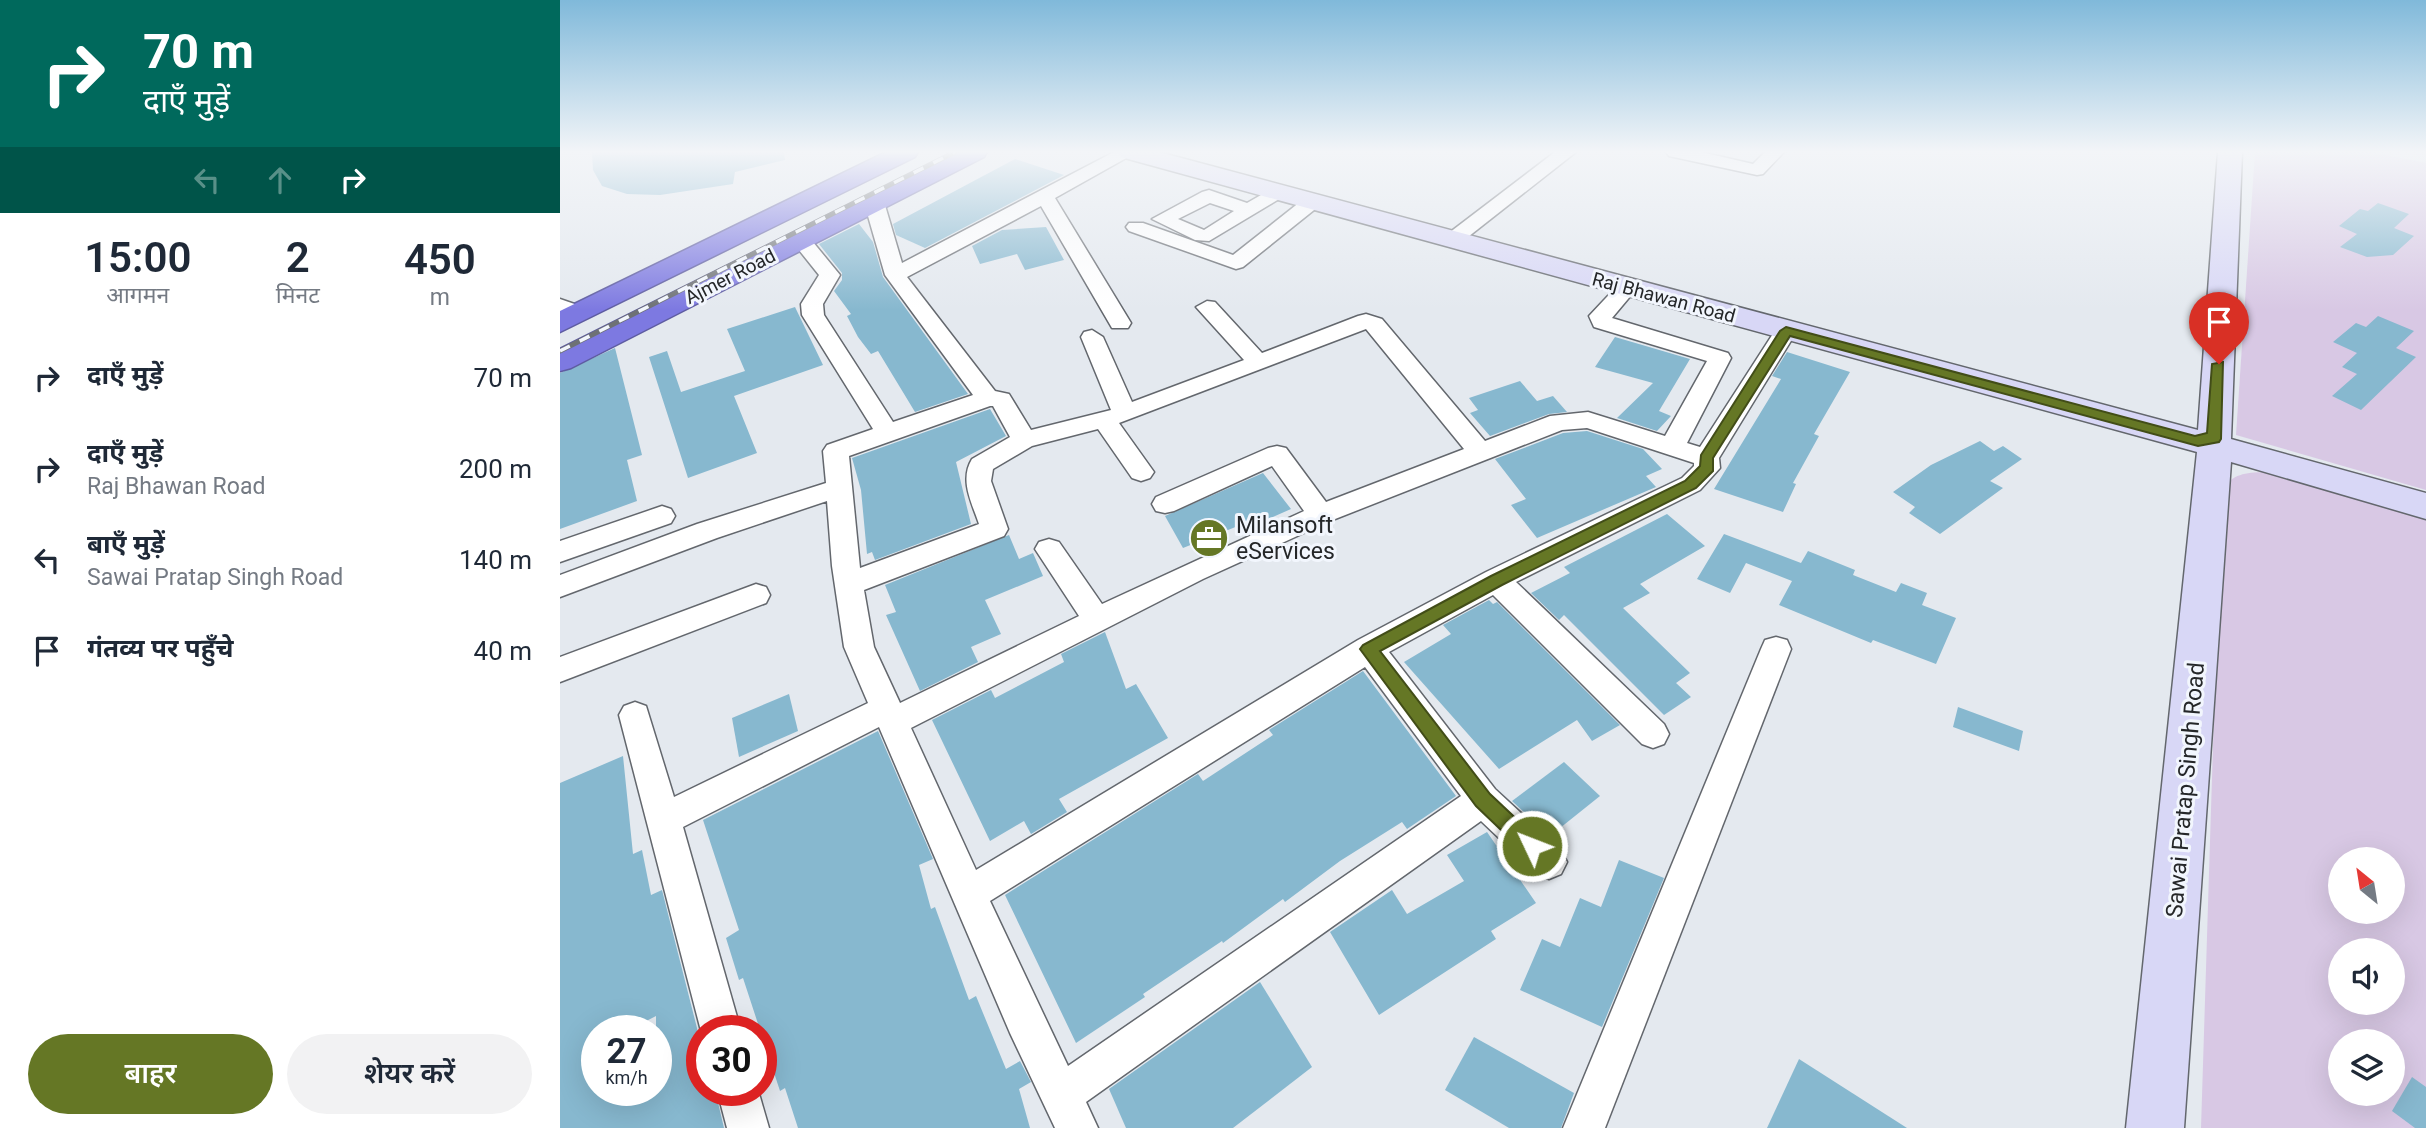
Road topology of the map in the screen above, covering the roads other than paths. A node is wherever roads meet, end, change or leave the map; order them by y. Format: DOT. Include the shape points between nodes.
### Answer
graph roads {
  1 [pos="796,205"];
  2 [pos="820,205"];
  3 [pos="862,205"];
  4 [pos="869,205"];
  5 [pos="875,205"];
  6 [pos="1033,205"];
  7 [pos="1050,205"];
  8 [pos="1258,205"];
  9 [pos="1309,205"];
  10 [pos="1322,205"];
  11 [pos="1497,205"];
  12 [pos="2227,205"];
  13 [pos="1250,210"];
  14 [pos="1136,227"];
  15 [pos="801,240"];
  16 [pos="1452,240"];
  17 [pos="895,275"];
  18 [pos="1627,287"];
  19 [pos="1207,307"];
  20 [pos="566,314"];
  21 [pos="1120,323"];
  22 [pos="1786,331"];
  23 [pos="560,335"];
  24 [pos="1091,337"];
  25 [pos="560,358"];
  26 [pos="1258,362"];
  27 [pos="988,398"];
  28 [pos="1115,417"];
  29 [pos="888,433"];
  30 [pos="1024,440"];
  31 [pos="2212,445"];
  32 [pos="1672,447"];
  33 [pos="1480,452"];
  34 [pos="1706,458"];
  35 [pos="1141,472"];
  36 [pos="839,488"];
  37 [pos="1165,503"];
  38 [pos="2426,506"];
  39 [pos="1321,514"];
  40 [pos="662,516"];
  41 [pos="1049,549"];
  42 [pos="560,552"];
  43 [pos="1496,580"];
  44 [pos="849,584"];
  45 [pos="560,586"];
  46 [pos="756,595"];
  47 [pos="1097,620"];
  48 [pos="1369,649"];
  49 [pos="1776,649"];
  50 [pos="560,670"];
  51 [pos="635,715"];
  52 [pos="890,715"];
  53 [pos="1653,734"];
  54 [pos="1483,800"];
  55 [pos="663,819"];
  56 [pos="1549,862"];
  57 [pos="970,894"];
  58 [pos="716,1015"];
  59 [pos="1061,1095"];
  60 [pos="741,1106"];
  61 [pos="747,1128"];
  62 [pos="1077,1128"];
  63 [pos="1584,1128"];
  64 [pos="2155,1128"];
  1 -- 20 [label="highway, Ajmer Road"];
  2 -- 23 [label="highway"];
  3 -- 25 [label="highway"];
  4 -- 15 [label="highway, Ajmer Road"];
  5 -- 17 [label="street"];
  6 -- 17 [label="street"];
  7 -- 21 [label="street"];
  8 -- 13 [label="street"];
  9 -- 14 [label="street" via="1236,263"];
  10 -- 16 [label="street, Raj Bhawan Road"];
  11 -- 16 [label="street"];
  12 -- 31 [label="street, Sawai Pratap Singh Road"];
  15 -- 25 [label="highway, Ajmer Road"];
  15 -- 29 [label="street" via="830,275 812,304 813,315"];
  16 -- 18 [label="street, Raj Bhawan Road"];
  17 -- 27 [label="street"];
  18 -- 22 [label="street, Raj Bhawan Road"];
  18 -- 32 [label="street" via="1600,316 1602,323 1720,358"];
  19 -- 26 [label="street"];
  22 -- 31 [label="street, Raj Bhawan Road"];
  22 -- 34 [label="street"];
  24 -- 28 [label="street"];
  26 -- 28 [label="street"];
  26 -- 33 [label="street" via="1358,323 1374,324"];
  27 -- 29 [label="street"];
  27 -- 30 [label="street" via="1000,399"];
  28 -- 30 [label="street"];
  28 -- 35 [label="street"];
  29 -- 36 [label="street" via="836,451"];
  30 -- 44 [label="street" via="981,465 978,481 994,529"];
  31 -- 38 [label="street, Raj Bhawan Road"];
  31 -- 64 [label="street, Sawai Pratap Singh Road"];
  32 -- 33 [label="street" via="1588,420 1559,422"];
  32 -- 34 [label="street"];
  33 -- 39 [label="street"];
  34 -- 43 [label="street" via="1707,468 1690,484"];
  36 -- 44 [label="street"];
  36 -- 45 [label="street"];
  37 -- 39 [label="street" via="1277,454"];
  39 -- 47 [label="street"];
  40 -- 42 [label="street"];
  41 -- 47 [label="street"];
  43 -- 48 [label="street"];
  43 -- 53 [label="street"];
  44 -- 52 [label="street" via="859,646"];
  46 -- 50 [label="street"];
  47 -- 52 [label="street"];
  48 -- 54 [label="street"];
  48 -- 57 [label="street"];
  49 -- 63 [label="street"];
  51 -- 55 [label="street"];
  52 -- 55 [label="street"];
  52 -- 57 [label="street"];
  54 -- 56 [label="street"];
  54 -- 59 [label="street"];
  55 -- 58 [label="street"];
  57 -- 59 [label="street"];
  59 -- 62 [label="street"];
  60 -- 61 [label="street"];
}
